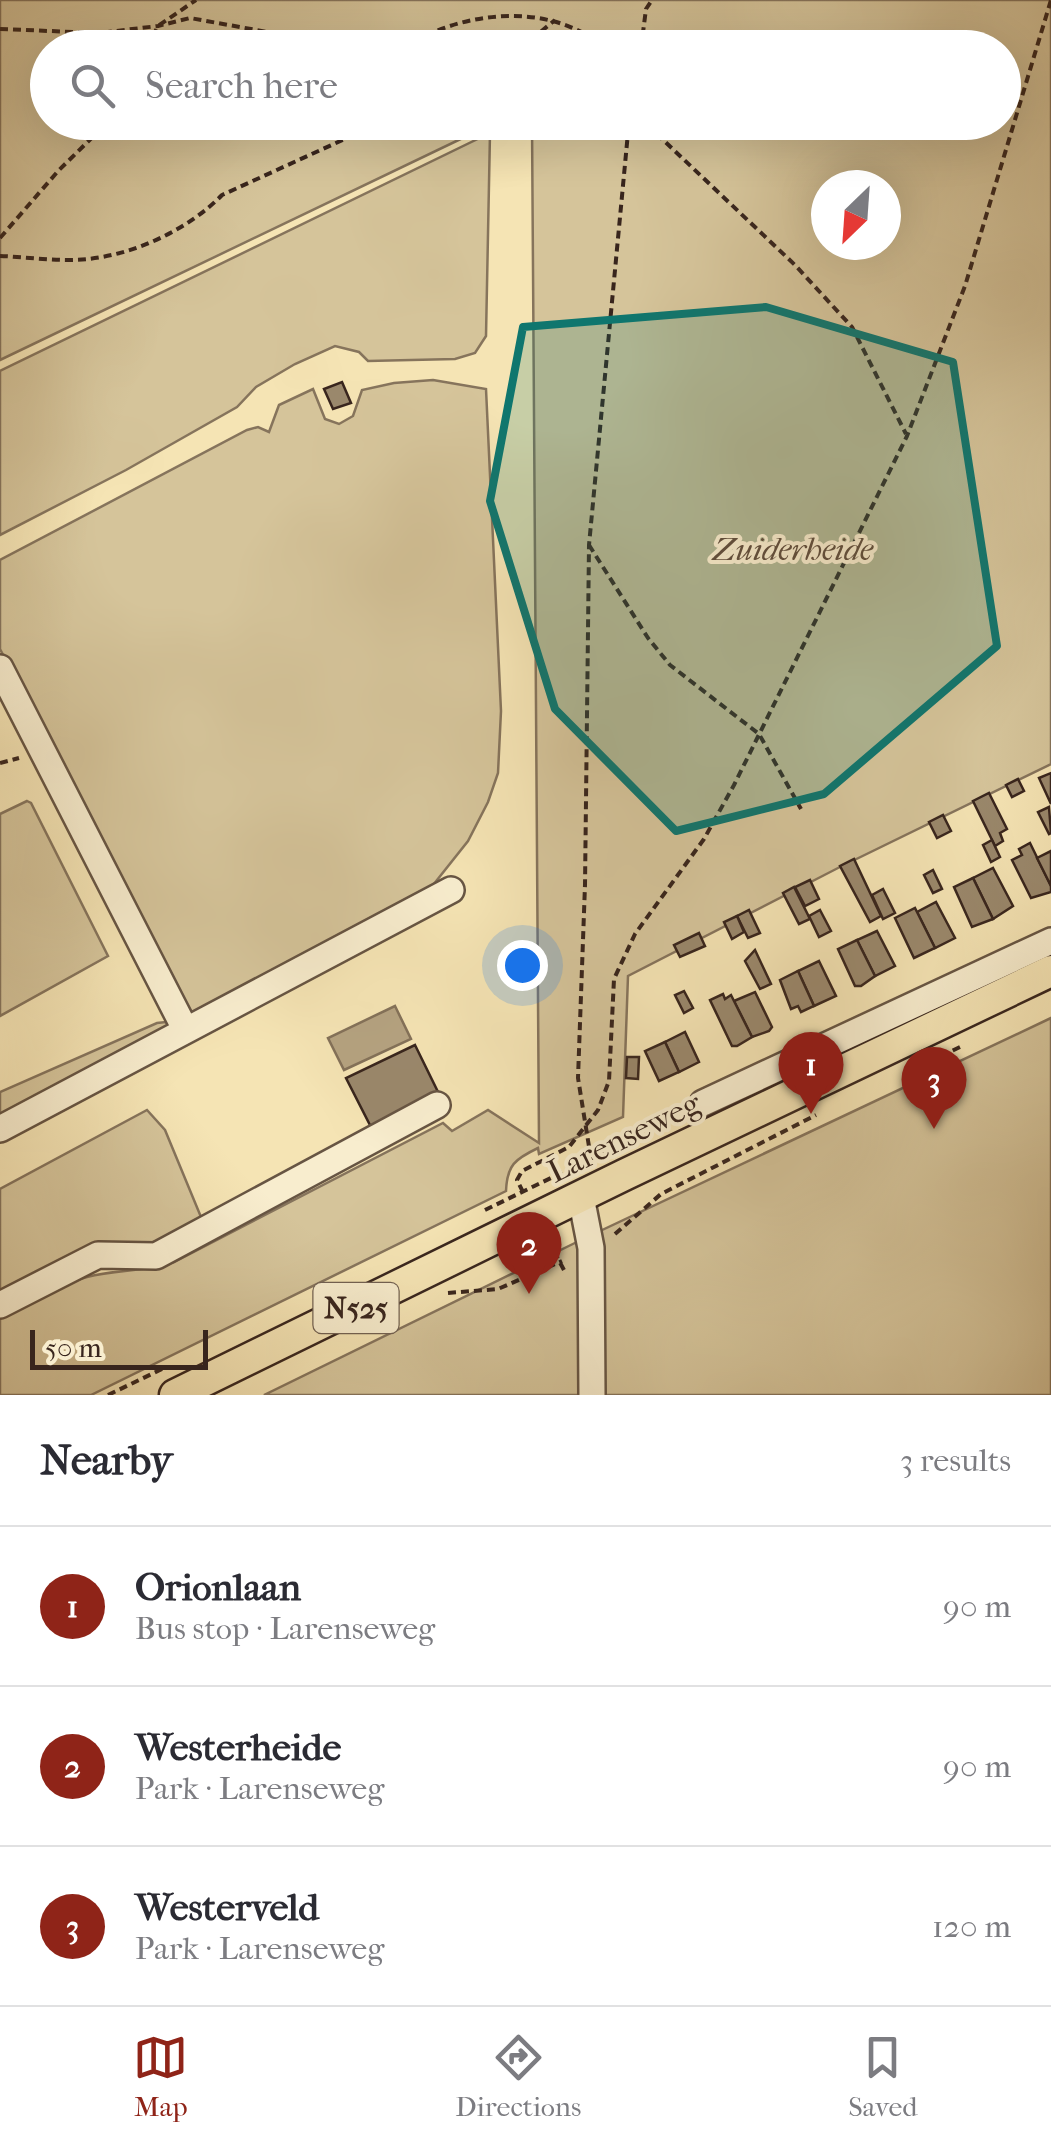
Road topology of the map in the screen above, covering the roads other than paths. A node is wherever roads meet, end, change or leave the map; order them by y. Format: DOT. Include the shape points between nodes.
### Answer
graph roads {
  1 [pos="0,668"];
  2 [pos="451,890"];
  3 [pos="1051,941"];
  4 [pos="1051,971"];
  5 [pos="185,1029"];
  6 [pos="703,1102"];
  7 [pos="436,1105"];
  8 [pos="0,1128"];
  9 [pos="581,1197"];
  10 [pos="0,1306"];
  11 [pos="175,1395"];
  12 [pos="592,1395"];
  1 -- 5 [label="street"];
  2 -- 5 [label="street"];
  3 -- 6 [label="street, Larenseweg"];
  4 -- 9 [label="main road, Larenseweg / N525"];
  5 -- 8 [label="street"];
  7 -- 10 [label="street" via="156,1256 98,1255"];
  9 -- 11 [label="main road, Larenseweg / N525"];
  9 -- 12 [label="street" via="590,1248"];
}
